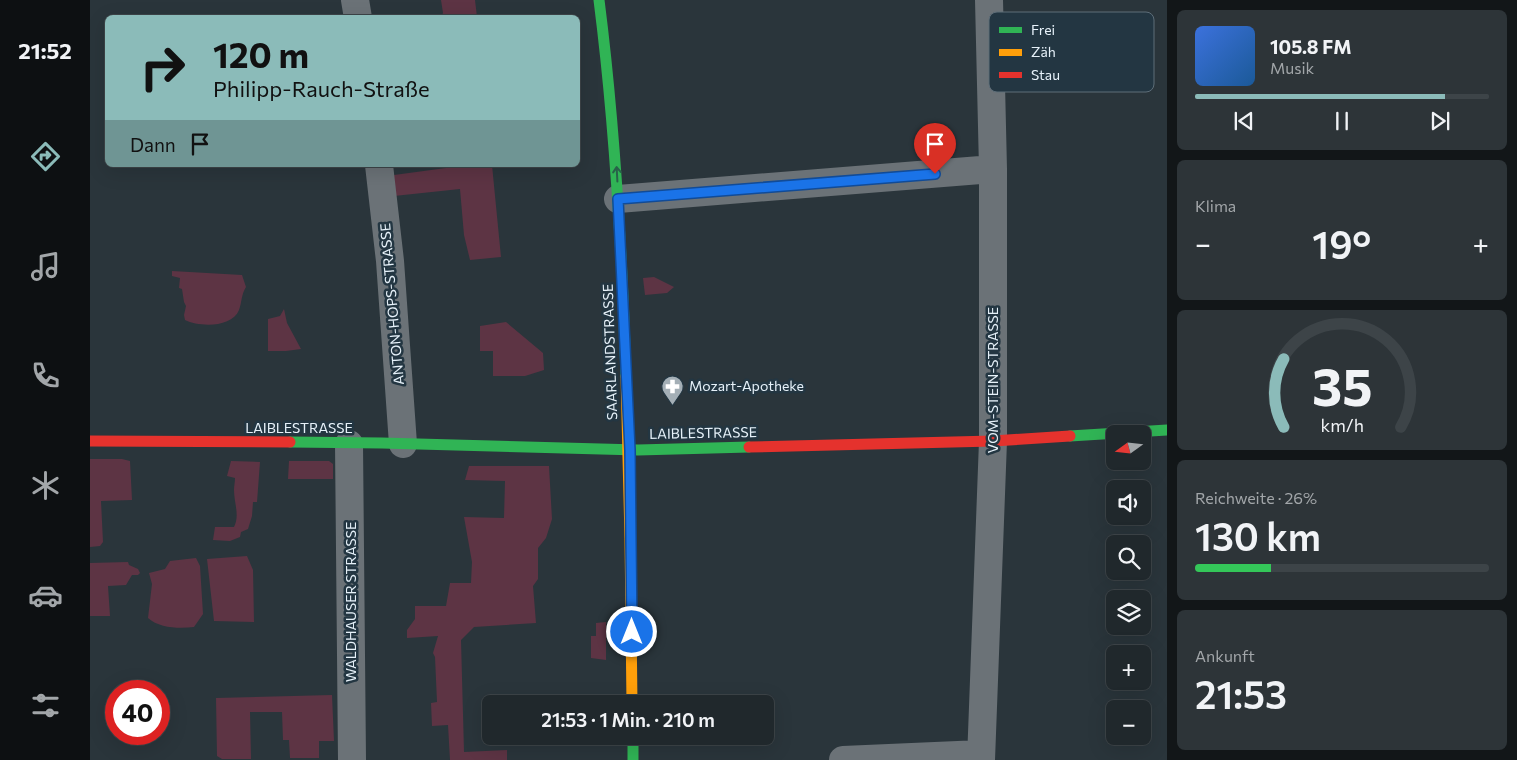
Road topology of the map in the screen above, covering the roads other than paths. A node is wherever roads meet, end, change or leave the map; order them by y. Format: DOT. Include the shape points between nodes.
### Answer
graph roads {
  1 [pos="355,0"];
  2 [pos="599,0"];
  3 [pos="358,15"];
  4 [pos="991,92"];
  5 [pos="379,167"];
  6 [pos="993,169"];
  7 [pos="618,199"];
  8 [pos="1167,430"];
  9 [pos="90,441"];
  10 [pos="993,441"];
  11 [pos="349,444"];
  12 [pos="403,444"];
  13 [pos="630,450"];
  14 [pos="632,695"];
  15 [pos="632,745"];
  16 [pos="981,757"];
  17 [pos="352,760"];
  18 [pos="633,760"];
  19 [pos="843,760"];
  1 -- 3 [label="street"];
  7 -- 2 [label="street, SAARLANDSTRASSE, one-way" via="609,74"];
  4 -- 6 [label="street, VOM-STEIN-STRASSE"];
  5 -- 12 [label="street, ANTON-HOPS-STRASSE" via="390,261"];
  6 -- 7 [label="street"];
  6 -- 10 [label="street, VOM-STEIN-STRASSE"];
  7 -- 13 [label="street, SAARLANDSTRASSE"];
  8 -- 10 [label="street, LAIBLESTRASSE"];
  9 -- 11 [label="street, LAIBLESTRASSE"];
  10 -- 13 [label="street, LAIBLESTRASSE"];
  10 -- 16 [label="street, VOM-STEIN-STRASSE"];
  11 -- 12 [label="street, LAIBLESTRASSE"];
  11 -- 17 [label="street, WALDHAUSER STRASSE"];
  12 -- 13 [label="street, LAIBLESTRASSE"];
  13 -- 14 [label="street, SAARLANDSTRASSE"];
  15 -- 18 [label="street"];
  16 -- 19 [label="street"];
}
